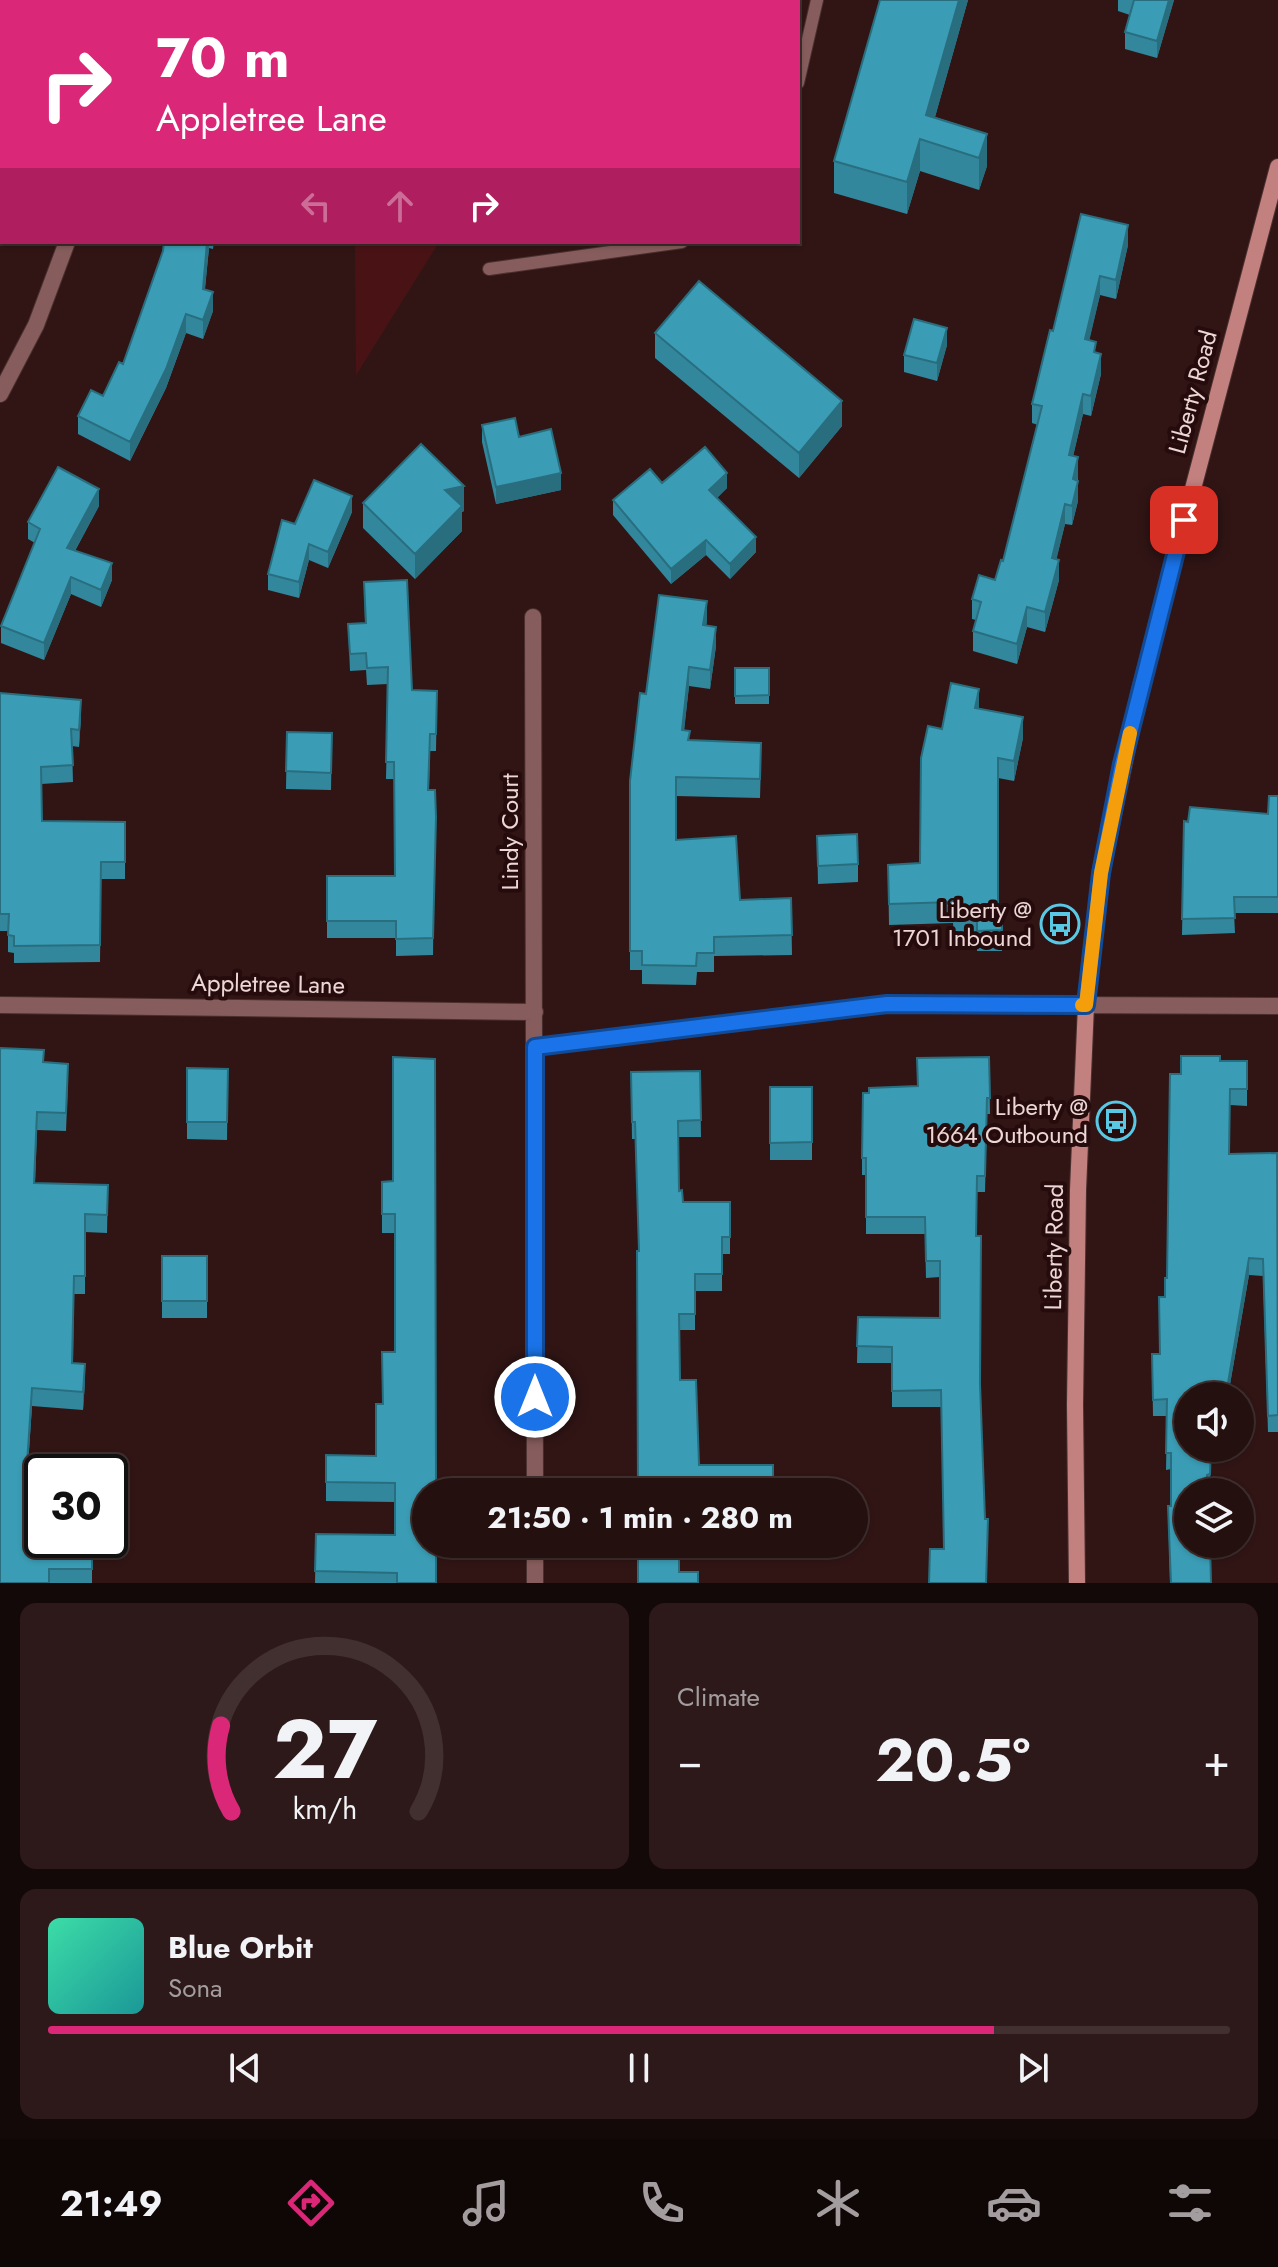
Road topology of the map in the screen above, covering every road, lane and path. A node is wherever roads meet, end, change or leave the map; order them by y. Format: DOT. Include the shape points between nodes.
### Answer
graph roads {
  1 [pos="817,0"];
  2 [pos="800,74"];
  3 [pos="1278,167"];
  4 [pos="66,244"];
  5 [pos="668,244"];
  6 [pos="489,269"];
  7 [pos="0,394"];
  8 [pos="533,617"];
  9 [pos="0,1005"];
  10 [pos="1086,1005"];
  11 [pos="1278,1006"];
  12 [pos="535,1012"];
  13 [pos="535,1047"];
  14 [pos="535,1478"];
  15 [pos="535,1558"];
  16 [pos="535,1583"];
  17 [pos="1077,1583"];
  1 -- 2 [label="lane"];
  3 -- 10 [label="main road, Liberty Road" via="1122,764 1101,873"];
  4 -- 7 [label="street" via="36,325"];
  5 -- 6 [label="lane"];
  8 -- 12 [label="street, Lindy Court"];
  9 -- 12 [label="street, Appletree Lane"];
  10 -- 11 [label="street"];
  10 -- 13 [label="street" via="887,1004"];
  10 -- 17 [label="main road, Liberty Road" via="1078,1190"];
  12 -- 13 [label="street, Lindy Court"];
  13 -- 14 [label="street, Lindy Court"];
  15 -- 16 [label="street"];
}
